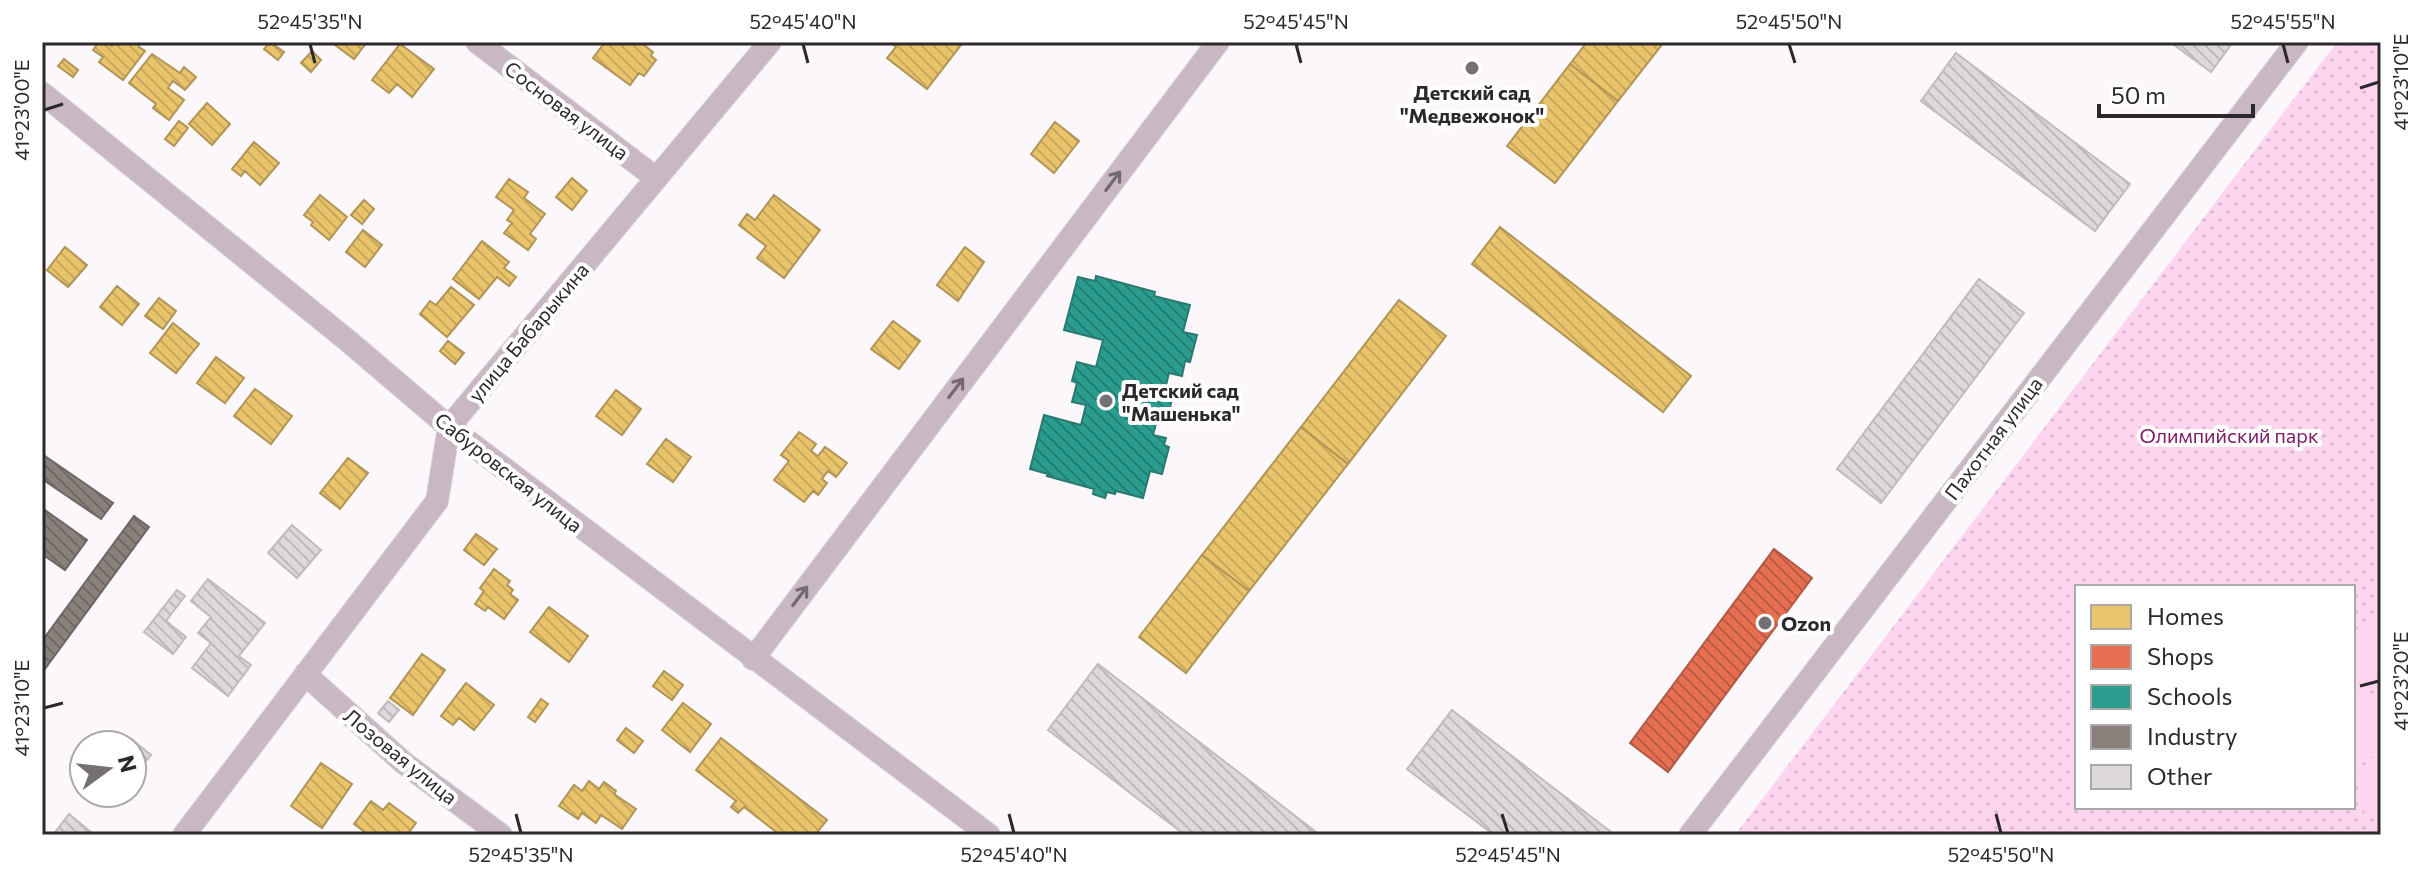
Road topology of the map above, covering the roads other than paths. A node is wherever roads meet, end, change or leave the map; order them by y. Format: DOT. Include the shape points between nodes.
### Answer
graph roads {
  1 [pos="477,42"];
  2 [pos="770,42"];
  3 [pos="1218,42"];
  4 [pos="2297,42"];
  5 [pos="42,93"];
  6 [pos="656,178"];
  7 [pos="449,427"];
  8 [pos="753,659"];
  9 [pos="305,674"];
  10 [pos="184,835"];
  11 [pos="501,835"];
  12 [pos="989,835"];
  13 [pos="1690,835"];
  1 -- 6 [label="street, Сосновая улица"];
  2 -- 6 [label="street, улица Бабарыкина"];
  8 -- 3 [label="street, one-way"];
  4 -- 13 [label="street, Пахотная улица"];
  5 -- 7 [label="street, Сабуровская улица"];
  6 -- 7 [label="street, улица Бабарыкина"];
  7 -- 8 [label="street, Сабуровская улица"];
  7 -- 9 [label="street" via="437,501"];
  8 -- 12 [label="street, Сабуровская улица"];
  9 -- 10 [label="street"];
  9 -- 11 [label="street, Лозовая улица" via="404,763"];
}
